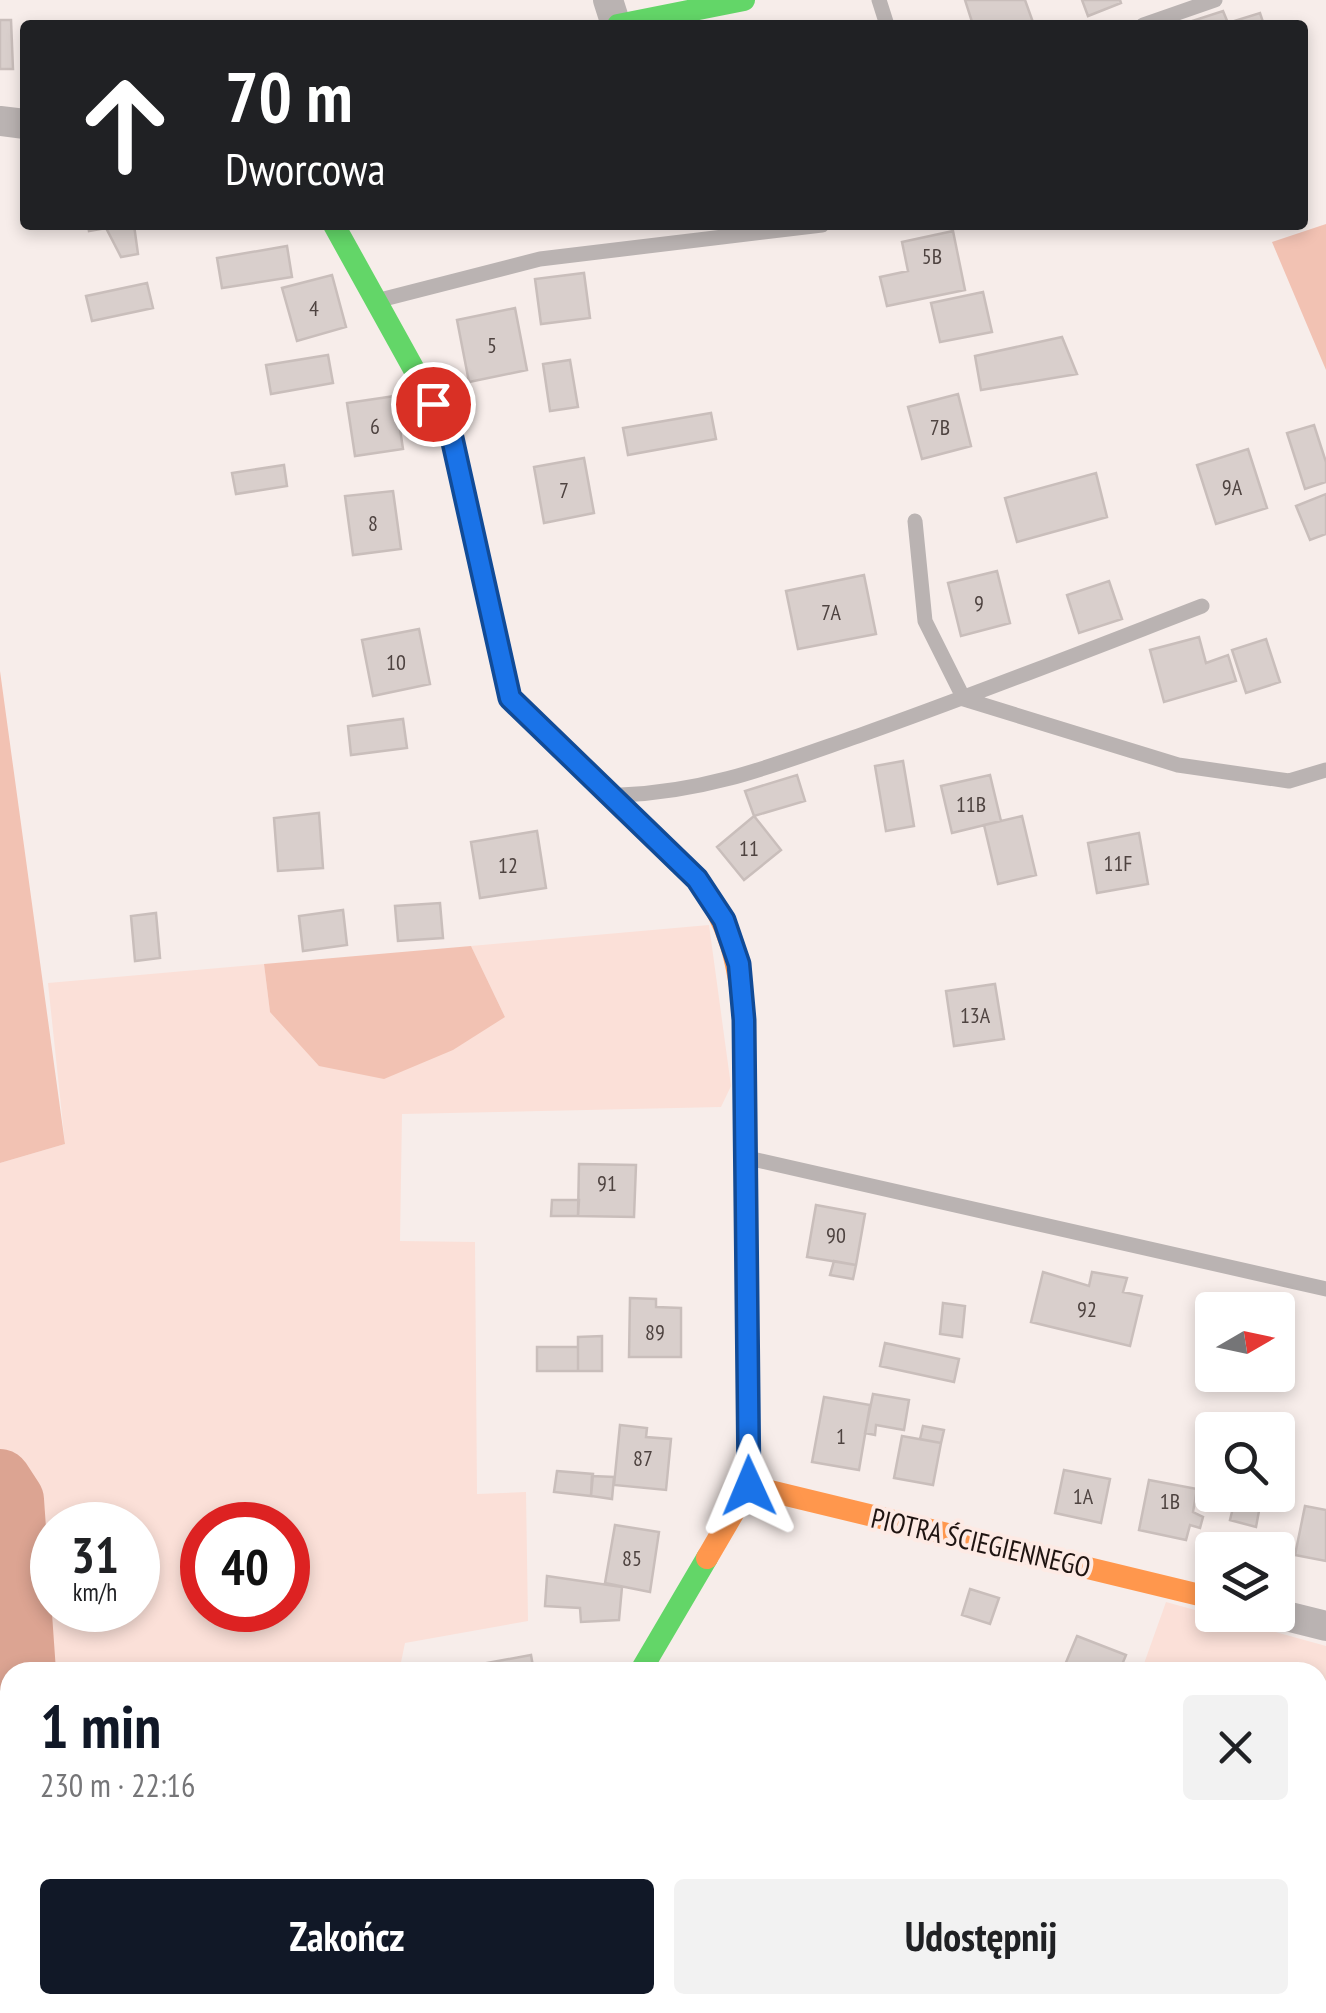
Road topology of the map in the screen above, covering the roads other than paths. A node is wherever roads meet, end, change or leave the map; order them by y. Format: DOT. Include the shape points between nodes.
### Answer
graph roads {
  1 [pos="744,0"];
  2 [pos="1215,0"];
  3 [pos="642,20"];
  4 [pos="1157,20"];
  5 [pos="337,230"];
  6 [pos="779,230"];
  7 [pos="376,302"];
  8 [pos="916,521"];
  9 [pos="1202,606"];
  10 [pos="964,699"];
  11 [pos="1326,770"];
  12 [pos="607,796"];
  13 [pos="744,1150"];
  14 [pos="1326,1289"];
  15 [pos="749,1486"];
  16 [pos="1195,1594"];
  17 [pos="1295,1618"];
  18 [pos="1326,1626"];
  19 [pos="646,1662"];
  1 -- 3 [label="street"];
  2 -- 4 [label="lane"];
  5 -- 7 [label="street"];
  6 -- 7 [label="lane" via="540,258"];
  7 -- 12 [label="street" via="452,438 510,698"];
  8 -- 10 [label="lane" via="924,620"];
  9 -- 10 [label="lane"];
  10 -- 11 [label="lane" via="1178,765 1289,781"];
  10 -- 12 [label="lane" via="679,793"];
  12 -- 13 [label="street" via="697,879 724,920 739,964 744,1020"];
  13 -- 14 [label="lane"];
  13 -- 15 [label="street"];
  15 -- 16 [label="street, PIOTRA ŚCIEGIENNEGO"];
  15 -- 19 [label="street"];
  17 -- 18 [label="street"];
}
